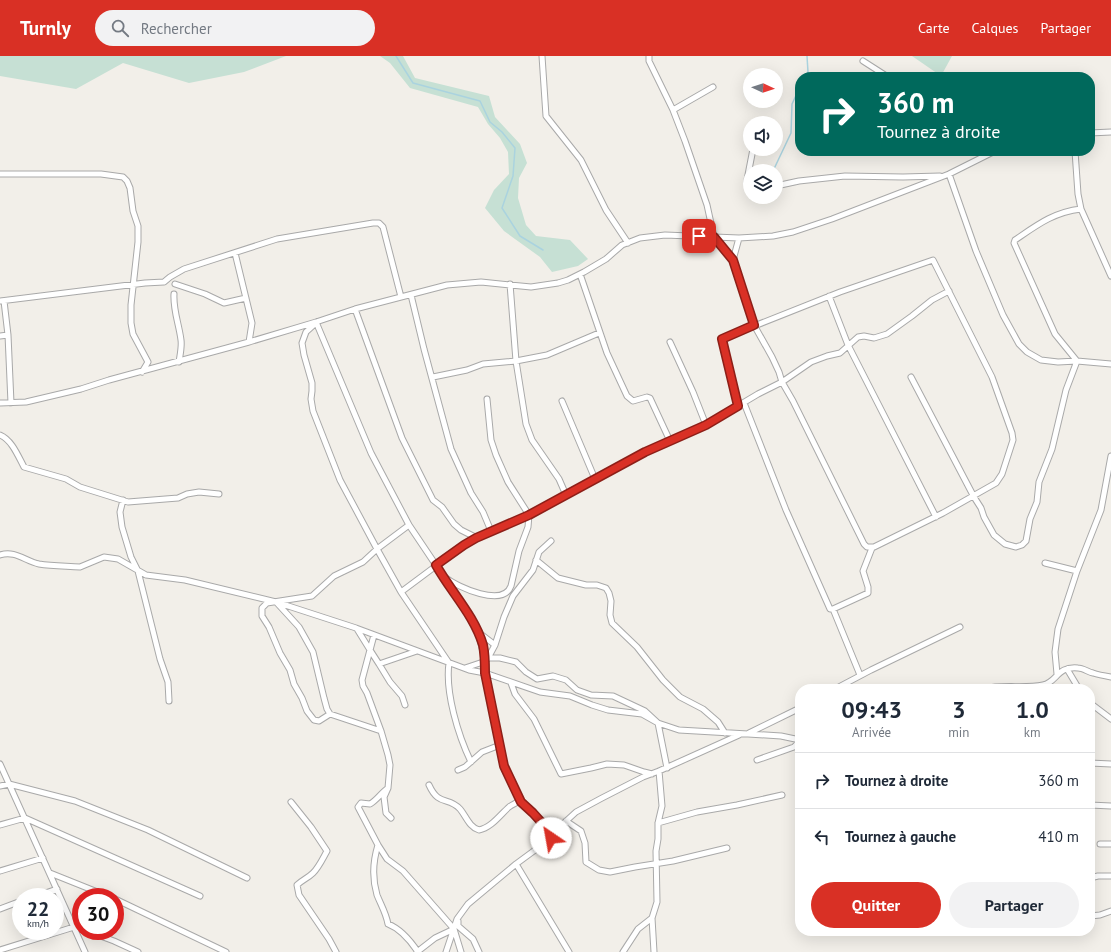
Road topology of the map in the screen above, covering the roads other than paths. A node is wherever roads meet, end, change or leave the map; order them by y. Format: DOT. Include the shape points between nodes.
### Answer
graph roads {
  1 [pos="542,56"];
  2 [pos="649,56"];
  3 [pos="863,61"];
  4 [pos="880,72"];
  5 [pos="713,87"];
  6 [pos="673,110"];
  7 [pos="1111,132"];
  8 [pos="1095,133"];
  9 [pos="985,156"];
  10 [pos="1075,156"];
  11 [pos="0,174"];
  12 [pos="949,174"];
  13 [pos="943,176"];
  14 [pos="783,184"];
  15 [pos="1082,209"];
  16 [pos="714,237"];
  17 [pos="739,238"];
  18 [pos="628,243"];
  19 [pos="236,253"];
  20 [pos="733,260"];
  21 [pos="580,274"];
  22 [pos="1111,276"];
  23 [pos="133,284"];
  24 [pos="175,284"];
  25 [pos="510,284"];
  26 [pos="949,291"];
  27 [pos="174,294"];
  28 [pos="411,294"];
  29 [pos="829,296"];
  30 [pos="401,297"];
  31 [pos="246,298"];
  32 [pos="2,301"];
  33 [pos="355,309"];
  34 [pos="316,322"];
  35 [pos="754,325"];
  36 [pos="599,333"];
  37 [pos="8,335"];
  38 [pos="0,336"];
  39 [pos="249,342"];
  40 [pos="670,342"];
  41 [pos="848,345"];
  42 [pos="516,361"];
  43 [pos="1077,361"];
  44 [pos="179,362"];
  45 [pos="1111,364"];
  46 [pos="142,372"];
  47 [pos="432,377"];
  48 [pos="911,377"];
  49 [pos="782,382"];
  50 [pos="487,399"];
  51 [pos="562,401"];
  52 [pos="0,403"];
  53 [pos="11,403"];
  54 [pos="744,403"];
  55 [pos="738,406"];
  56 [pos="706,425"];
  57 [pos="0,435"];
  58 [pos="670,441"];
  59 [pos="1111,456"];
  60 [pos="595,479"];
  61 [pos="219,494"];
  62 [pos="566,495"];
  63 [pos="974,497"];
  64 [pos="123,500"];
  65 [pos="529,515"];
  66 [pos="936,517"];
  67 [pos="409,525"];
  68 [pos="491,531"];
  69 [pos="476,538"];
  70 [pos="551,541"];
  71 [pos="872,548"];
  72 [pos="377,549"];
  73 [pos="0,554"];
  74 [pos="536,560"];
  75 [pos="1045,563"];
  76 [pos="436,565"];
  77 [pos="138,571"];
  78 [pos="1077,571"];
  79 [pos="441,575"];
  80 [pos="401,592"];
  81 [pos="276,602"];
  82 [pos="833,609"];
  83 [pos="960,627"];
  84 [pos="356,628"];
  85 [pos="478,632"];
  86 [pos="374,636"];
  87 [pos="495,644"];
  88 [pos="370,650"];
  89 [pos="417,651"];
  90 [pos="487,660"];
  91 [pos="449,663"];
  92 [pos="379,664"];
  93 [pos="465,668"];
  94 [pos="1067,669"];
  95 [pos="485,673"];
  96 [pos="1057,674"];
  97 [pos="860,675"];
  98 [pos="1111,677"];
  99 [pos="511,683"];
  100 [pos="844,684"];
  101 [pos="1046,684"];
  102 [pos="1076,684"];
  103 [pos="170,702"];
  104 [pos="405,705"];
  105 [pos="1095,707"];
  106 [pos="795,710"];
  107 [pos="330,714"];
  108 [pos="1111,719"];
  109 [pos="658,724"];
  110 [pos="381,731"];
  111 [pos="725,733"];
  112 [pos="739,734"];
  113 [pos="748,734"];
  114 [pos="795,739"];
  115 [pos="500,745"];
  116 [pos="795,746"];
  117 [pos="757,760"];
  118 [pos="471,762"];
  119 [pos="1095,763"];
  120 [pos="0,764"];
  121 [pos="1111,764"];
  122 [pos="667,768"];
  123 [pos="458,770"];
  124 [pos="659,772"];
  125 [pos="653,774"];
  126 [pos="9,784"];
  127 [pos="429,785"];
  128 [pos="0,786"];
  129 [pos="388,788"];
  130 [pos="782,796"];
  131 [pos="520,800"];
  132 [pos="1111,800"];
  133 [pos="291,802"];
  134 [pos="1095,805"];
  135 [pos="1111,806"];
  136 [pos="25,818"];
  137 [pos="391,818"];
  138 [pos="566,821"];
  139 [pos="658,823"];
  140 [pos="0,825"];
  141 [pos="560,826"];
  142 [pos="546,828"];
  143 [pos="552,834"];
  144 [pos="1100,844"];
  145 [pos="1111,844"];
  146 [pos="378,845"];
  147 [pos="727,848"];
  148 [pos="43,858"];
  149 [pos="516,864"];
  150 [pos="657,864"];
  151 [pos="0,871"];
  152 [pos="50,873"];
  153 [pos="1111,876"];
  154 [pos="1095,877"];
  155 [pos="247,878"];
  156 [pos="57,888"];
  157 [pos="88,888"];
  158 [pos="200,896"];
  159 [pos="124,903"];
  160 [pos="12,904"];
  161 [pos="64,905"];
  162 [pos="0,909"];
  163 [pos="1111,911"];
  164 [pos="1095,916"];
  165 [pos="652,918"];
  166 [pos="457,919"];
  167 [pos="72,923"];
  168 [pos="72,928"];
  169 [pos="454,929"];
  170 [pos="80,940"];
  171 [pos="114,940"];
  172 [pos="0,950"];
  173 [pos="85,952"];
  174 [pos="138,952"];
  175 [pos="226,952"];
  176 [pos="336,952"];
  177 [pos="417,952"];
  178 [pos="446,952"];
  179 [pos="462,952"];
  180 [pos="479,952"];
  181 [pos="569,952"];
  182 [pos="623,952"];
  183 [pos="654,952"];
  1 -- 18 [label="street" via="546,116 581,160 606,210"];
  2 -- 6 [label="street" via="649,61"];
  3 -- 4 [label="street"];
  5 -- 6 [label="street"];
  6 -- 16 [label="street" via="702,189"];
  7 -- 8 [label="street"];
  9 -- 12 [label="street"];
  10 -- 15 [label="street" via="1078,194"];
  11 -- 23 [label="street" via="101,174 123,177 130,188 138,226"];
  12 -- 13 [label="street"];
  12 -- 43 [label="street" via="976,251 1003,315 1019,344 1041,360"];
  13 -- 14 [label="street" via="845,176"];
  13 -- 17 [label="street" via="832,220 793,232"];
  15 -- 22 [label="street"];
  15 -- 43 [label="street" via="1049,218 1014,243 1055,334"];
  16 -- 17 [label="street"];
  16 -- 18 [label="street" via="665,235 640,238"];
  16 -- 20 [label="street"];
  17 -- 20 [label="street"];
  18 -- 21 [label="street"];
  19 -- 23 [label="street" via="184,269 164,282"];
  19 -- 30 [label="street" via="277,240 379,223 383,227"];
  19 -- 31 [label="street"];
  20 -- 35 [label="street"];
  21 -- 25 [label="street" via="545,286"];
  21 -- 36 [label="street"];
  23 -- 32 [label="street"];
  23 -- 46 [label="street" via="133,334 148,362"];
  24 -- 31 [label="street" via="224,303"];
  25 -- 28 [label="street" via="464,283"];
  25 -- 42 [label="street"];
  26 -- 29 [label="street" via="935,262 930,260"];
  26 -- 41 [label="street" via="932,300 887,334 874,338 861,336"];
  26 -- 63 [label="street" via="992,377 1013,440 1000,480"];
  27 -- 44 [label="street" via="173,302 181,340"];
  28 -- 30 [label="street"];
  28 -- 47 [label="street"];
  29 -- 35 [label="street"];
  29 -- 41 [label="street"];
  30 -- 33 [label="street"];
  31 -- 39 [label="street" via="252,325"];
  32 -- 37 [label="street"];
  33 -- 34 [label="street"];
  33 -- 69 [label="street" via="396,423 424,483 433,500 445,510 454,524"];
  34 -- 39 [label="street"];
  34 -- 67 [label="street" via="364,439"];
  34 -- 72 [label="street" via="306,332 302,343 312,383 312,411 340,480"];
  35 -- 49 [label="street"];
  35 -- 55 [label="street" via="722,339"];
  36 -- 42 [label="street" via="547,355"];
  36 -- 58 [label="street" via="627,396 633,401 650,398"];
  37 -- 38 [label="street"];
  37 -- 53 [label="street"];
  39 -- 44 [label="street"];
  40 -- 56 [label="street"];
  41 -- 49 [label="street" via="840,353 811,362"];
  41 -- 66 [label="street"];
  42 -- 47 [label="street" via="482,364"];
  42 -- 62 [label="street" via="529,433"];
  43 -- 45 [label="street"];
  43 -- 63 [label="street" via="1066,390 1052,449 1039,482 1037,502 1030,519 1026,541 1016,547 1005,544 994,535"];
  44 -- 46 [label="street"];
  46 -- 53 [label="street" via="46,398"];
  47 -- 68 [label="street" via="453,454"];
  48 -- 63 [label="street"];
  49 -- 54 [label="street"];
  49 -- 71 [label="street" via="864,544"];
  50 -- 65 [label="street" via="491,440 496,454 508,482"];
  51 -- 60 [label="street"];
  52 -- 53 [label="street"];
  54 -- 55 [label="street"];
  54 -- 82 [label="street" via="786,510 828,607"];
  55 -- 56 [label="street"];
  56 -- 58 [label="street"];
  57 -- 64 [label="street" via="5,437 15,450 24,467"];
  58 -- 60 [label="street"];
  59 -- 78 [label="street" via="1100,510"];
  60 -- 62 [label="street"];
  61 -- 64 [label="street" via="199,492 155,501"];
  62 -- 65 [label="street"];
  63 -- 66 [label="street"];
  64 -- 77 [label="street" via="120,512 122,527"];
  65 -- 68 [label="street"];
  65 -- 79 [label="street" via="528,527 510,589 495,595 477,593 459,587"];
  66 -- 71 [label="street"];
  67 -- 72 [label="street"];
  67 -- 76 [label="street"];
  68 -- 69 [label="street"];
  69 -- 76 [label="street"];
  70 -- 74 [label="street" via="539,552"];
  71 -- 82 [label="street" via="863,571 868,593"];
  72 -- 80 [label="street"];
  72 -- 81 [label="street" via="363,562 334,576 312,596"];
  73 -- 77 [label="street" via="16,554 38,563 80,567 111,557"];
  74 -- 87 [label="street" via="533,570 513,596"];
  74 -- 111 [label="street" via="558,578 606,588 611,601 612,623 680,697 703,709 718,722"];
  75 -- 78 [label="street"];
  76 -- 79 [label="street"];
  76 -- 80 [label="street"];
  77 -- 81 [label="street" via="146,575 185,580"];
  77 -- 103 [label="street" via="168,682"];
  78 -- 96 [label="street" via="1057,635"];
  79 -- 85 [label="street"];
  80 -- 91 [label="street"];
  81 -- 84 [label="street"];
  81 -- 107 [label="street" via="299,627 313,652"];
  81 -- 107 [label="street" via="267,603 262,608 262,616 290,670 306,711 319,722"];
  82 -- 97 [label="street"];
  83 -- 97 [label="street"];
  84 -- 86 [label="street"];
  84 -- 88 [label="street"];
  85 -- 87 [label="street"];
  85 -- 90 [label="street"];
  86 -- 88 [label="street"];
  86 -- 89 [label="street"];
  87 -- 90 [label="street"];
  88 -- 92 [label="street"];
  88 -- 110 [label="street" via="362,680"];
  89 -- 91 [label="street"];
  89 -- 92 [label="street"];
  90 -- 93 [label="street"];
  90 -- 95 [label="street"];
  90 -- 109 [label="street" via="500,658 516,662 537,679 553,676 566,680 576,690 591,695 613,696 645,711"];
  91 -- 93 [label="street"];
  91 -- 118 [label="street" via="447,674 452,704 460,737"];
  92 -- 104 [label="street" via="402,696"];
  93 -- 95 [label="street"];
  94 -- 96 [label="street"];
  94 -- 98 [label="street" via="1079,668"];
  94 -- 102 [label="street"];
  95 -- 99 [label="street"];
  95 -- 115 [label="street"];
  96 -- 101 [label="street"];
  97 -- 100 [label="street"];
  99 -- 109 [label="street" via="540,692 570,696 608,710 642,714"];
  99 -- 125 [label="street" via="515,694 534,719 561,774 607,764 624,765"];
  105 -- 108 [label="street"];
  106 -- 113 [label="street"];
  107 -- 110 [label="street"];
  109 -- 111 [label="street" via="679,730"];
  109 -- 122 [label="street"];
  110 -- 129 [label="street" via="390,765"];
  111 -- 112 [label="street"];
  112 -- 113 [label="street"];
  112 -- 122 [label="street"];
  113 -- 114 [label="street"];
  115 -- 118 [label="street" via="482,752"];
  115 -- 131 [label="street" via="504,767"];
  116 -- 117 [label="street"];
  118 -- 123 [label="street"];
  119 -- 121 [label="street"];
  120 -- 126 [label="street"];
  122 -- 124 [label="street"];
  124 -- 125 [label="street"];
  124 -- 139 [label="street" via="662,806"];
  125 -- 138 [label="street" via="579,810"];
  126 -- 128 [label="street"];
  126 -- 136 [label="street"];
  126 -- 155 [label="street" via="75,801 148,830"];
  127 -- 131 [label="street" via="436,797 458,807 472,827 479,830 494,822"];
  129 -- 137 [label="street" via="384,797 386,813"];
  129 -- 146 [label="street" via="377,800 370,804 361,803 358,807"];
  130 -- 139 [label="street" via="697,812"];
  131 -- 142 [label="street"];
  132 -- 135 [label="street"];
  133 -- 176 [label="street" via="327,851 312,874 297,885 299,895"];
  134 -- 135 [label="street"];
  136 -- 140 [label="street"];
  136 -- 148 [label="street"];
  136 -- 158 [label="street"];
  138 -- 141 [label="street"];
  138 -- 150 [label="street" via="581,831 585,843 586,862 599,870 610,872"];
  139 -- 150 [label="street"];
  141 -- 142 [label="street"];
  141 -- 143 [label="street"];
  142 -- 143 [label="street"];
  143 -- 149 [label="street" via="550,839"];
  144 -- 145 [label="street"];
  146 -- 169 [label="street" via="387,859 403,870"];
  146 -- 177 [label="street" via="374,858 374,878 388,924 397,928"];
  147 -- 150 [label="street"];
  148 -- 151 [label="street"];
  148 -- 152 [label="street"];
  149 -- 166 [label="street" via="468,904"];
  149 -- 181 [label="street"];
  150 -- 165 [label="street" via="657,902"];
  152 -- 156 [label="street"];
  152 -- 157 [label="street"];
  153 -- 154 [label="street"];
  159 -- 175 [label="street"];
  160 -- 162 [label="street"];
  161 -- 167 [label="street"];
  163 -- 164 [label="street"];
  165 -- 182 [label="street" via="638,929"];
  165 -- 183 [label="street"];
  166 -- 169 [label="street"];
  166 -- 180 [label="street" via="458,926 473,940"];
  168 -- 172 [label="street"];
  169 -- 177 [label="street" via="435,938"];
  169 -- 178 [label="street"];
  169 -- 179 [label="street"];
  170 -- 173 [label="street"];
  171 -- 174 [label="street"];
}
